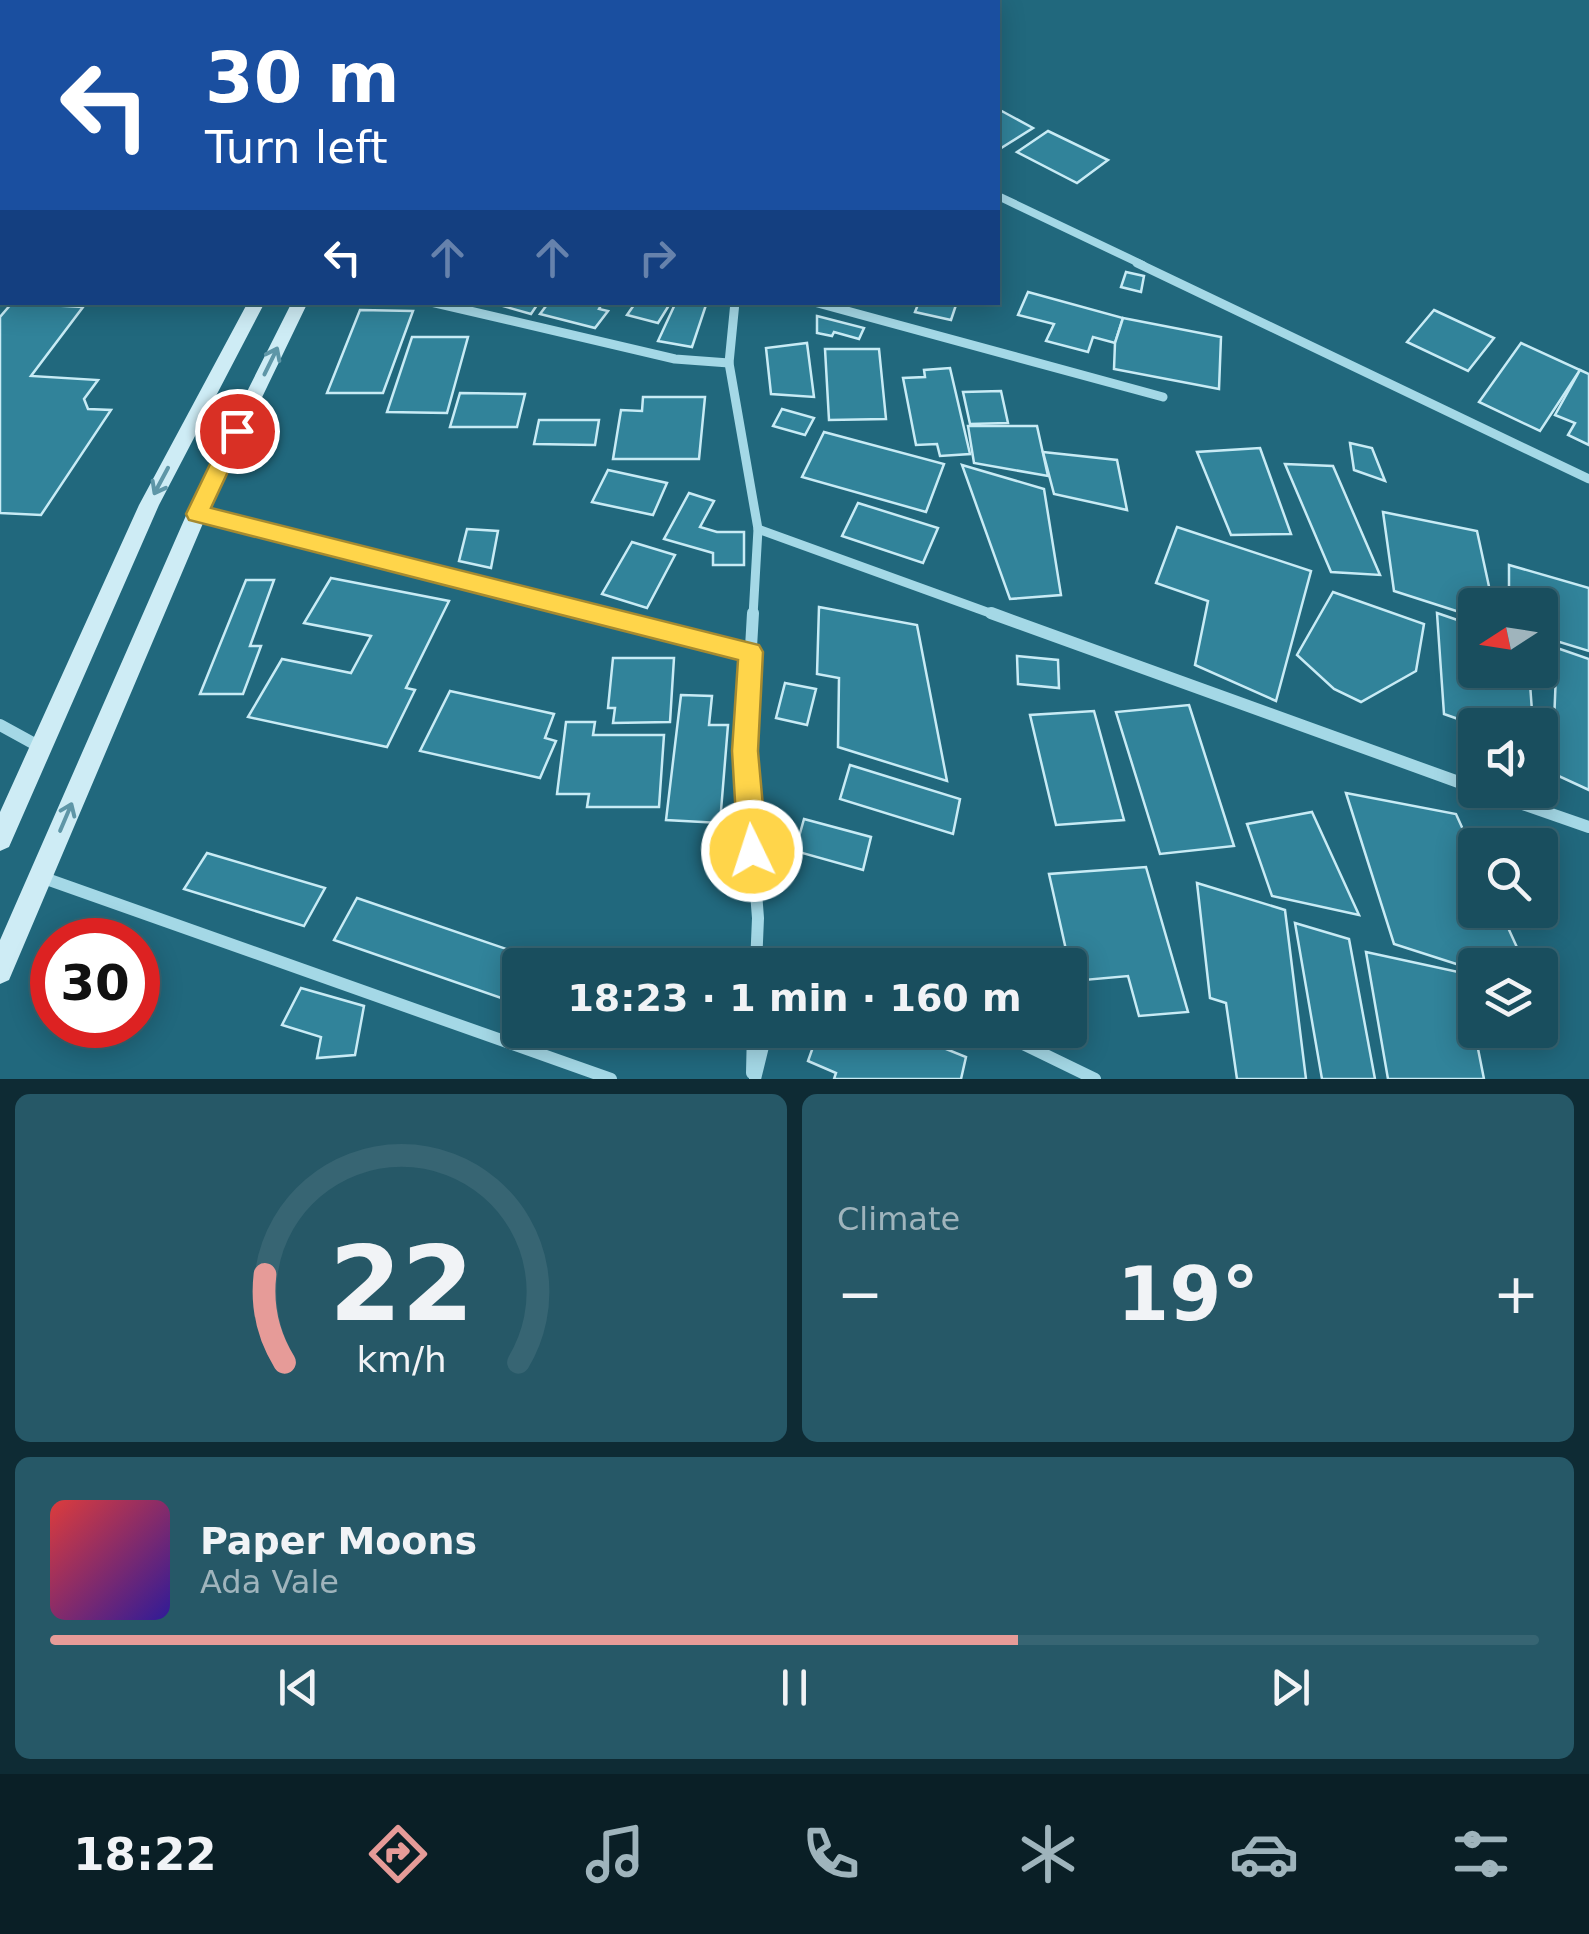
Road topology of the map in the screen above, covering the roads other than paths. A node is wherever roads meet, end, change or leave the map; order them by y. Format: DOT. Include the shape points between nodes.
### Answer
graph roads {
  1 [pos="1000,197"];
  2 [pos="255,305"];
  3 [pos="299,305"];
  4 [pos="445,305"];
  5 [pos="735,305"];
  6 [pos="825,305"];
  7 [pos="729,363"];
  8 [pos="1163,397"];
  9 [pos="1589,479"];
  10 [pos="197,514"];
  11 [pos="758,529"];
  12 [pos="750,652"];
  13 [pos="0,725"];
  14 [pos="43,749"];
  15 [pos="1458,782"];
  16 [pos="1534,808"];
  17 [pos="1589,827"];
  18 [pos="0,839"];
  19 [pos="40,877"];
  20 [pos="757,948"];
  21 [pos="0,970"];
  22 [pos="753,1048"];
  23 [pos="762,1048"];
  24 [pos="1031,1048"];
  25 [pos="610,1079"];
  26 [pos="753,1079"];
  27 [pos="1095,1079"];
  1 -- 9 [label="street"];
  2 -- 14 [label="main road, one-way" via="148,505"];
  10 -- 3 [label="main road, one-way"];
  4 -- 7 [label="street" via="675,359"];
  5 -- 7 [label="street"];
  6 -- 8 [label="street"];
  7 -- 11 [label="street"];
  10 -- 12 [label="street"];
  19 -- 10 [label="main road, one-way"];
  11 -- 12 [label="street"];
  11 -- 15 [label="street"];
  12 -- 20 [label="street" via="745,751"];
  13 -- 14 [label="street"];
  14 -- 18 [label="main road"];
  16 -- 17 [label="street"];
  19 -- 21 [label="main road"];
  19 -- 25 [label="street"];
  22 -- 26 [label="street"];
  23 -- 26 [label="street"];
  24 -- 27 [label="street"];
}
